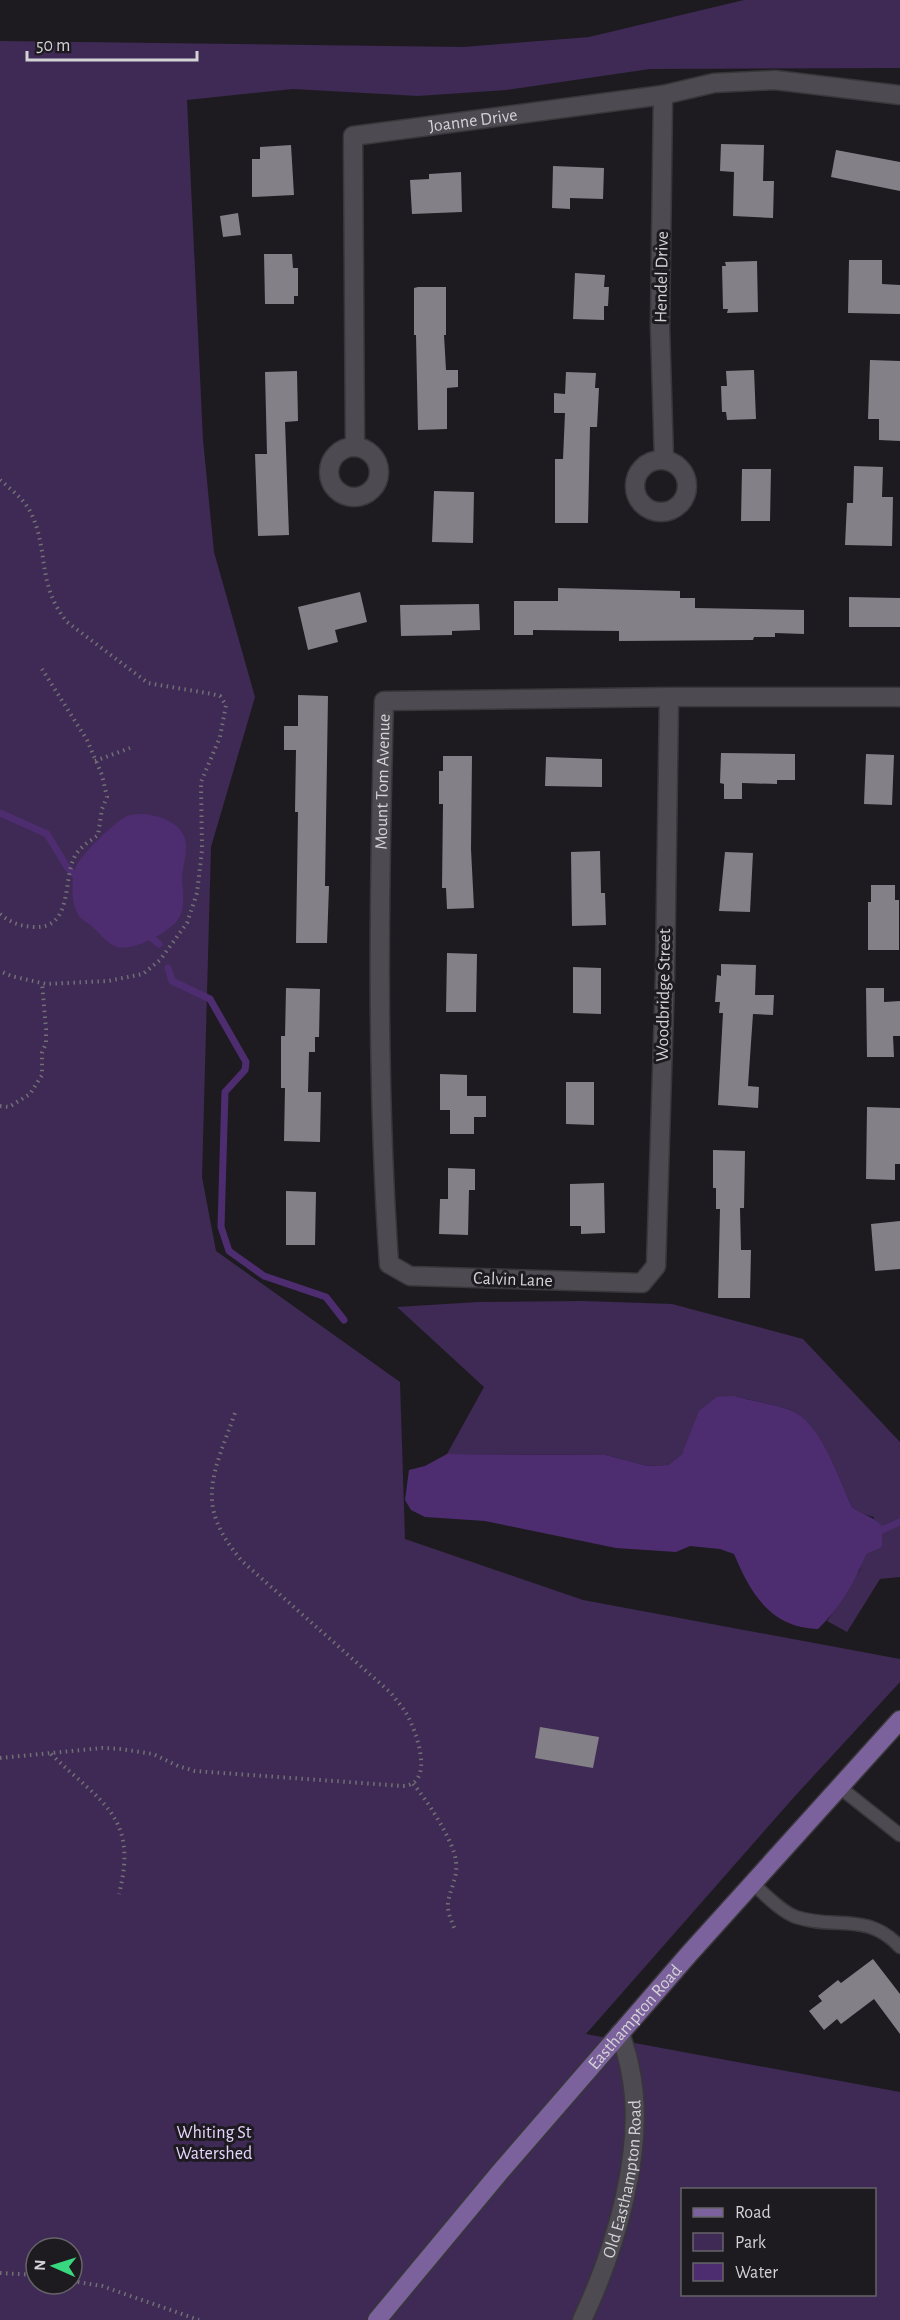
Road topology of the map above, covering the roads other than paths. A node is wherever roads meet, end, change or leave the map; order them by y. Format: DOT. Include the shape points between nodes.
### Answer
graph roads {
  1 [pos="900,94"];
  2 [pos="663,95"];
  3 [pos="355,447"];
  4 [pos="664,460"];
  5 [pos="669,697"];
  6 [pos="900,697"];
  7 [pos="392,1266"];
  8 [pos="638,1282"];
  9 [pos="900,1720"];
  10 [pos="838,1786"];
  11 [pos="900,1835"];
  12 [pos="752,1883"];
  13 [pos="900,1947"];
  14 [pos="620,2033"];
  15 [pos="377,2320"];
  16 [pos="582,2320"];
  1 -- 2 [label="street, Joanne Drive" via="775,80 714,83"];
  2 -- 3 [label="street, Joanne Drive" via="353,136"];
  2 -- 4 [label="street, Hendel Drive" via="660,327"];
  5 -- 6 [label="street, Mount Tom Avenue"];
  5 -- 7 [label="street, Mount Tom Avenue" via="384,701 379,898 382,1161"];
  5 -- 8 [label="street, Woodbridge Street" via="656,1266 642,1283"];
  7 -- 8 [label="street, Calvin Lane" via="410,1276"];
  9 -- 10 [label="main road, Easthampton Road"];
  10 -- 11 [label="lane"];
  10 -- 12 [label="main road, Easthampton Road"];
  12 -- 13 [label="lane" via="796,1917 880,1930"];
  12 -- 14 [label="main road, Easthampton Road"];
  14 -- 15 [label="main road, Easthampton Road"];
  14 -- 16 [label="street, Old Easthampton Road" via="631,2070 634,2117 630,2177 613,2241"];
}
